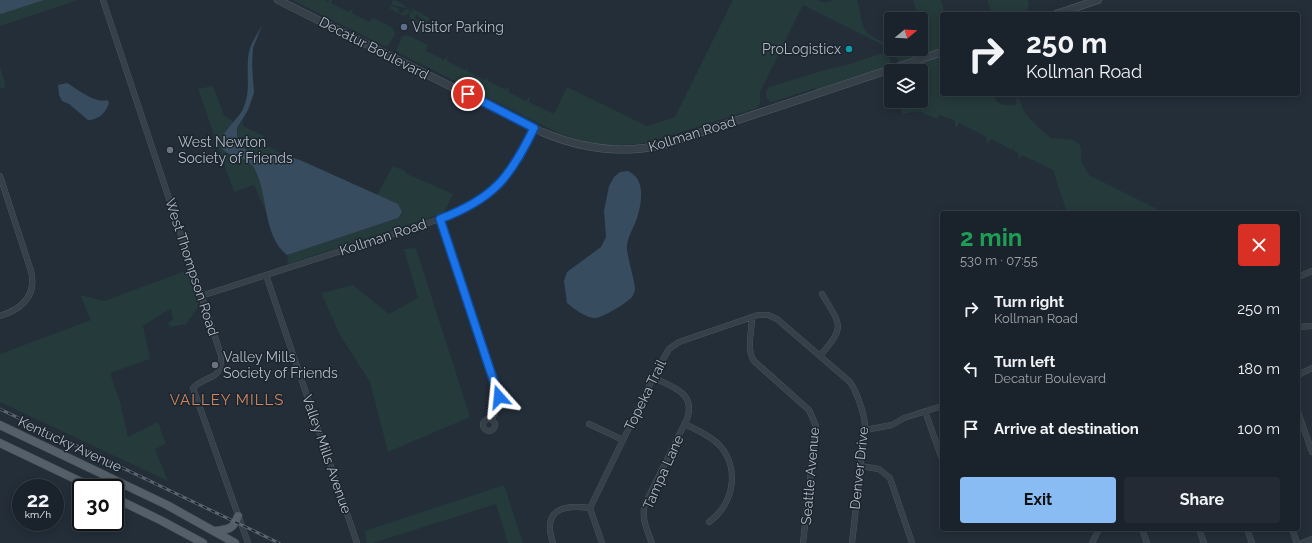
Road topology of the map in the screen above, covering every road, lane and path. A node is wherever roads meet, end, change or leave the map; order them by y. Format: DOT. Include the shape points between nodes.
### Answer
graph roads {
  1 [pos="103,0"];
  2 [pos="278,0"];
  3 [pos="1098,0"];
  4 [pos="1062,12"];
  5 [pos="940,53"];
  6 [pos="534,128"];
  7 [pos="0,176"];
  8 [pos="440,219"];
  9 [pos="1312,271"];
  10 [pos="266,275"];
  11 [pos="1300,276"];
  12 [pos="822,294"];
  13 [pos="201,296"];
  14 [pos="768,315"];
  15 [pos="0,316"];
  16 [pos="752,317"];
  17 [pos="1312,326"];
  18 [pos="1300,327"];
  19 [pos="820,356"];
  20 [pos="1312,368"];
  21 [pos="1300,374"];
  22 [pos="654,378"];
  23 [pos="940,407"];
  24 [pos="925,412"];
  25 [pos="1300,418"];
  26 [pos="492,419"];
  27 [pos="589,424"];
  28 [pos="685,424"];
  29 [pos="0,425"];
  30 [pos="865,430"];
  31 [pos="623,440"];
  32 [pos="0,443"];
  33 [pos="1312,452"];
  34 [pos="940,453"];
  35 [pos="860,466"];
  36 [pos="75,479"];
  37 [pos="124,502"];
  38 [pos="590,508"];
  39 [pos="238,516"];
  40 [pos="709,522"];
  41 [pos="215,531"];
  42 [pos="1098,531"];
  43 [pos="1143,531"];
  44 [pos="1200,531"];
  45 [pos="1248,531"];
  46 [pos="1293,531"];
  47 [pos="1312,539"];
  48 [pos="203,543"];
  49 [pos="235,543"];
  50 [pos="248,543"];
  51 [pos="357,543"];
  52 [pos="553,543"];
  53 [pos="602,543"];
  54 [pos="652,543"];
  55 [pos="803,543"];
  56 [pos="852,543"];
  57 [pos="912,543"];
  58 [pos="1092,543"];
  59 [pos="1147,543"];
  60 [pos="1204,543"];
  61 [pos="1252,543"];
  62 [pos="1297,543"];
  63 [pos="1302,543"];
  1 -- 13 [label="street, West Thompson Road"];
  2 -- 6 [label="street, Decatur Boulevard"];
  3 -- 4 [label="street"];
  5 -- 6 [label="street, Kollman Road" via="649,148 593,148 562,140"];
  6 -- 8 [label="street, Kollman Road" via="520,157 497,186 471,206"];
  7 -- 15 [label="street" via="32,281 27,298 19,308"];
  8 -- 10 [label="street, Kollman Road"];
  8 -- 26 [label="street" via="499,397"];
  9 -- 11 [label="street"];
  10 -- 13 [label="street, Kollman Road"];
  10 -- 51 [label="street, Valley Mills Avenue"];
  12 -- 19 [label="street" via="836,317 838,327 835,337"];
  13 -- 39 [label="street, West Thompson Road" via="221,355 221,367 215,375 193,388"];
  14 -- 16 [label="street, Topeka Trail"];
  14 -- 19 [label="street, Denver Drive" via="777,319"];
  16 -- 22 [label="street, Topeka Trail" via="675,344 667,352"];
  16 -- 55 [label="street, Seattle Avenue" via="750,351 754,362 809,410 816,426"];
  17 -- 18 [label="street"];
  19 -- 30 [label="street, Denver Drive" via="850,382 864,419"];
  20 -- 21 [label="street"];
  22 -- 28 [label="street, Tampa Lane" via="674,387 684,395 689,407"];
  22 -- 31 [label="street, Topeka Trail"];
  23 -- 24 [label="street"];
  24 -- 30 [label="street" via="904,418 892,425"];
  24 -- 34 [label="street"];
  25 -- 33 [label="street"];
  27 -- 31 [label="street"];
  28 -- 40 [label="street" via="716,442 725,452 731,466 732,482 728,498"];
  28 -- 54 [label="street, Tampa Lane" via="645,504 644,521"];
  29 -- 41 [label="main road, Kentucky Avenue" via="153,498"];
  30 -- 35 [label="street, Denver Drive"];
  31 -- 38 [label="street, Topeka Trail"];
  32 -- 36 [label="main road, Kentucky Avenue"];
  35 -- 56 [label="street, Denver Drive"];
  35 -- 57 [label="street" via="879,469 890,478"];
  37 -- 48 [label="main road"];
  38 -- 52 [label="street" via="571,506 559,510 549,526"];
  38 -- 53 [label="street"];
  39 -- 41 [label="main road" via="231,528"];
  39 -- 50 [label="street, West Thompson Road"];
  41 -- 49 [label="main road, Kentucky Avenue"];
  42 -- 58 [label="street"];
  43 -- 59 [label="street"];
  44 -- 60 [label="street"];
  45 -- 61 [label="street"];
  46 -- 62 [label="street"];
  47 -- 63 [label="street"];
}
